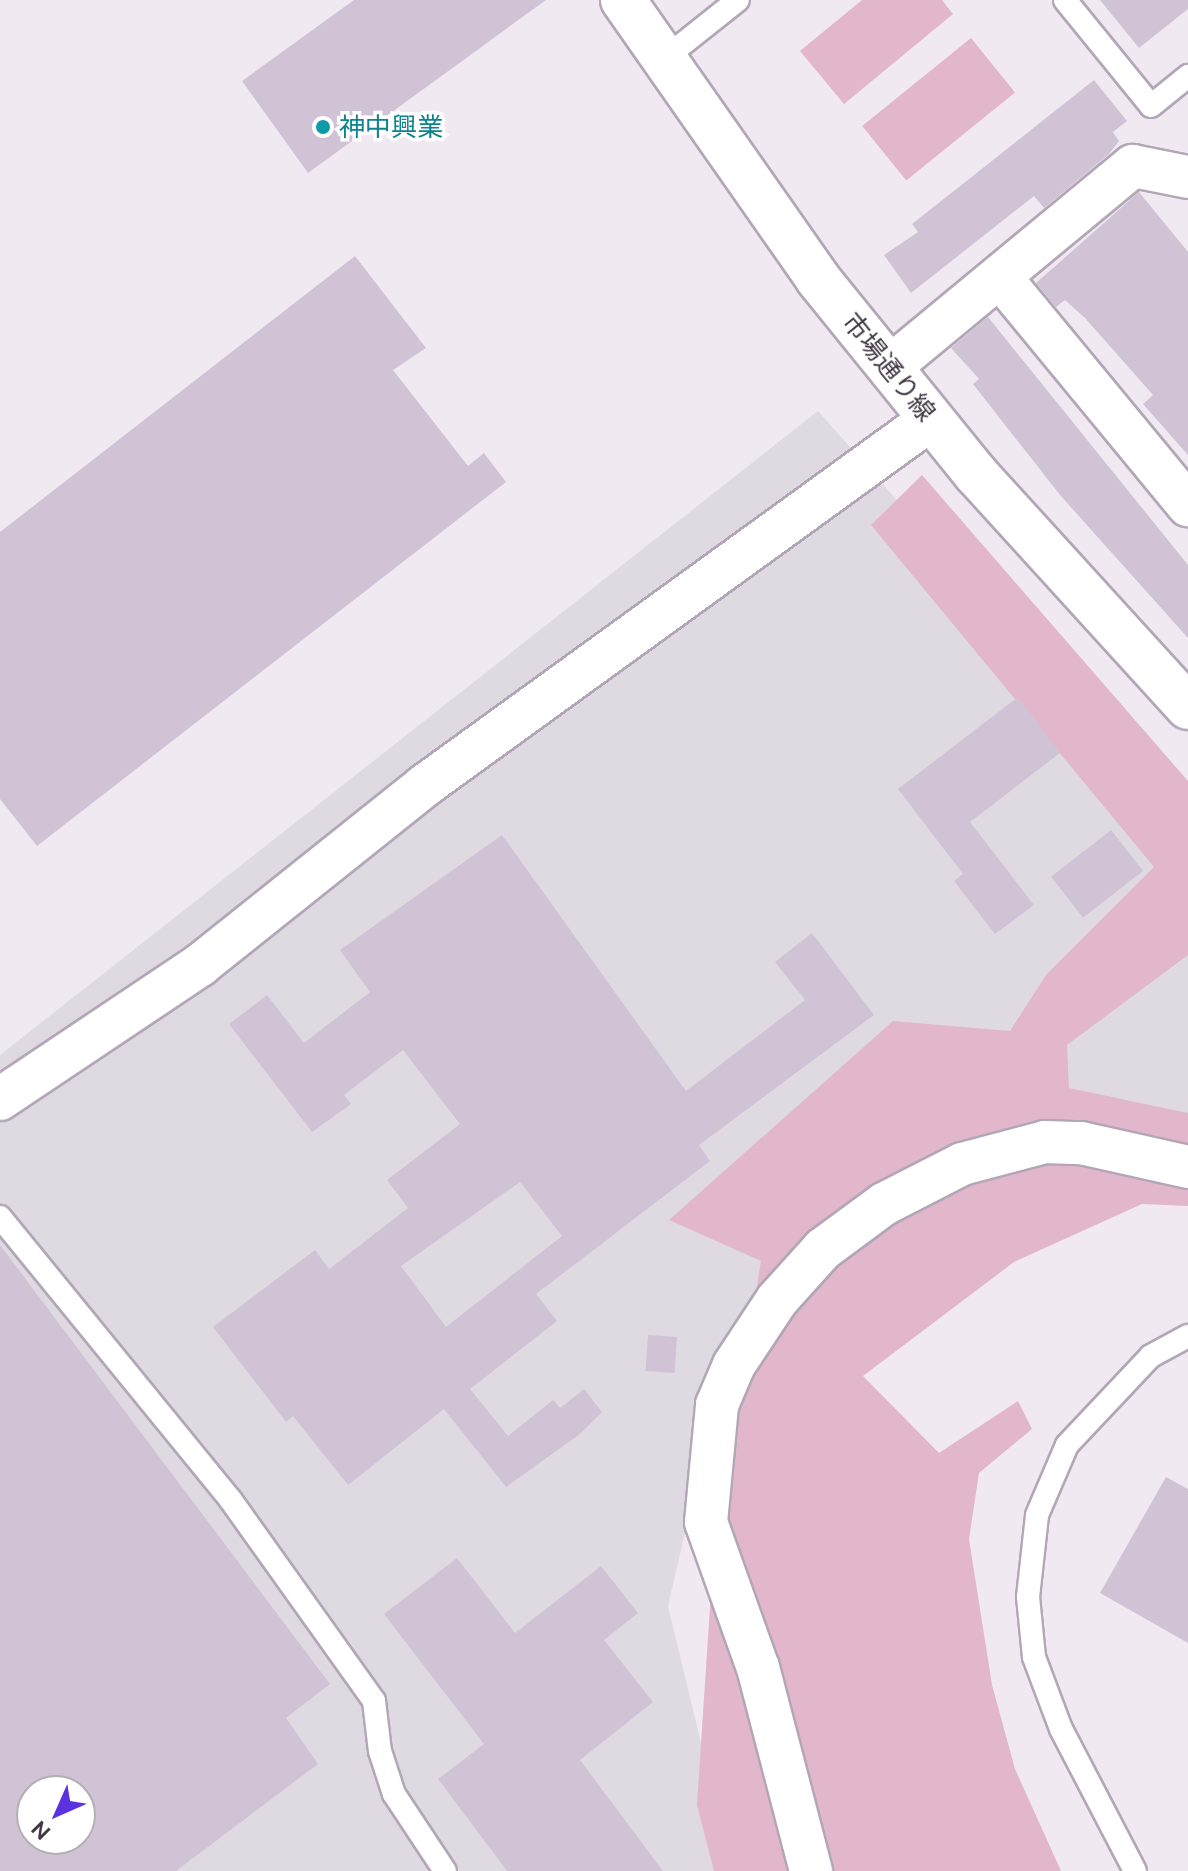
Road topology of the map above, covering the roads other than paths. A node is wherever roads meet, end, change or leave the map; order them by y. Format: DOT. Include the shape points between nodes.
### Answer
graph roads {
  1 [pos="623,0"];
  2 [pos="738,0"];
  3 [pos="1065,0"];
  4 [pos="665,58"];
  5 [pos="1188,76"];
  6 [pos="1182,182"];
  7 [pos="1000,277"];
  8 [pos="891,366"];
  9 [pos="931,419"];
  10 [pos="1188,505"];
  11 [pos="1188,707"];
  12 [pos="0,1099"];
  13 [pos="1188,1167"];
  14 [pos="0,1217"];
  15 [pos="1188,1336"];
  16 [pos="445,1871"];
  17 [pos="811,1871"];
  18 [pos="1135,1871"];
  1 -- 4 [label="street, 市場通り線"];
  2 -- 4 [label="lane"];
  3 -- 5 [label="lane" via="1151,106"];
  4 -- 8 [label="street, 市場通り線" via="818,279"];
  6 -- 7 [label="street" via="1133,166"];
  7 -- 8 [label="street"];
  7 -- 10 [label="street"];
  8 -- 9 [label="street, 市場通り線"];
  9 -- 11 [label="street, 市場通り線"];
  9 -- 12 [label="street" via="424,786 200,965"];
  13 -- 17 [label="street" via="1081,1143 1045,1142 962,1164 884,1204 823,1249 777,1300 734,1365 717,1405 706,1522 758,1668"];
  14 -- 16 [label="lane" via="220,1486 374,1701 380,1751 394,1794"];
  15 -- 18 [label="lane" via="1151,1356 1067,1445 1037,1515 1028,1597 1034,1657 1061,1729"];
}
